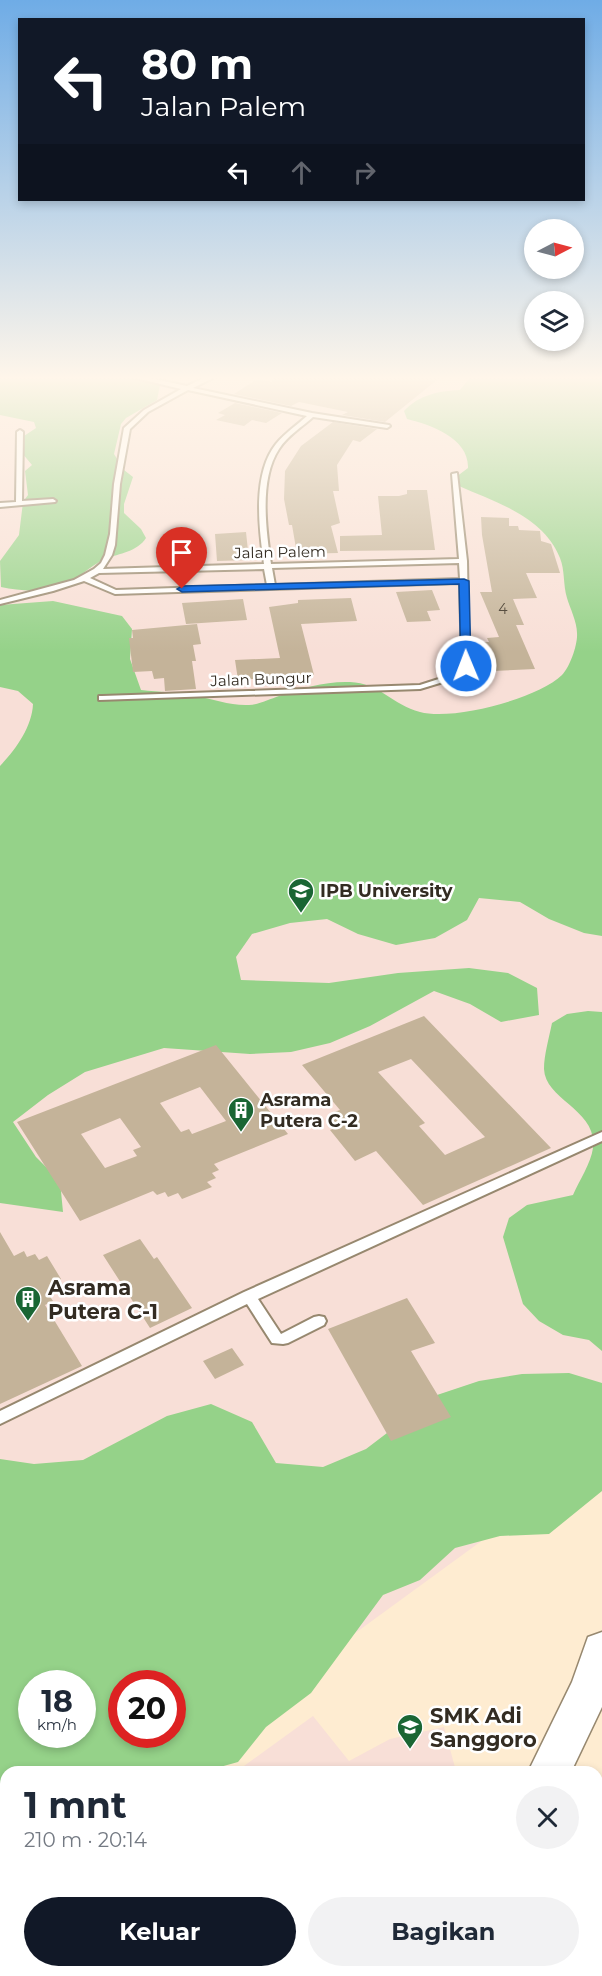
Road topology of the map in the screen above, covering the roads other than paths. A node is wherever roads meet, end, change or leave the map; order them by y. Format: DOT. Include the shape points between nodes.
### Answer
graph roads {
  1 [pos="20,467"];
  2 [pos="120,467"];
  3 [pos="268,467"];
  4 [pos="455,474"];
  5 [pos="53,501"];
  6 [pos="19,504"];
  7 [pos="0,505"];
  8 [pos="463,561"];
  9 [pos="267,565"];
  10 [pos="98,571"];
  11 [pos="83,578"];
  12 [pos="464,581"];
  13 [pos="271,585"];
  14 [pos="0,602"];
  15 [pos="102,698"];
  16 [pos="602,1136"];
  17 [pos="249,1296"];
  18 [pos="319,1320"];
  19 [pos="0,1418"];
  20 [pos="602,1651"];
  21 [pos="552,1766"];
  1 -- 6 [label="lane"];
  2 -- 10 [label="lane" via="113,536 108,556"];
  3 -- 9 [label="lane" via="262,486"];
  4 -- 8 [label="lane, Jalan Bungur"];
  5 -- 6 [label="lane"];
  6 -- 7 [label="lane"];
  8 -- 9 [label="lane, Jalan Palem"];
  8 -- 12 [label="lane, Jalan Bungur"];
  9 -- 10 [label="lane, Jalan Palem"];
  9 -- 13 [label="lane"];
  10 -- 11 [label="lane"];
  11 -- 13 [label="lane, Jalan Palem" via="115,592"];
  11 -- 14 [label="lane"];
  12 -- 13 [label="lane, Jalan Palem"];
  12 -- 15 [label="lane, Jalan Bungur" via="466,666 447,680 420,687"];
  16 -- 17 [label="lane"];
  17 -- 18 [label="lane" via="277,1339"];
  17 -- 19 [label="lane"];
  20 -- 21 [label="street" via="590,1688"];
}
